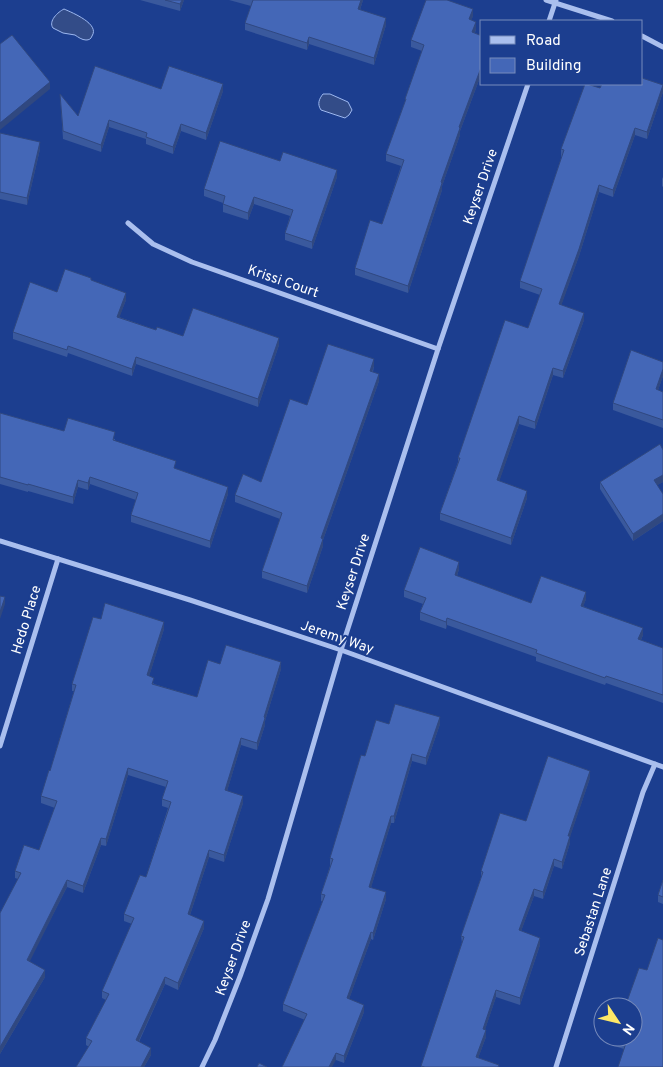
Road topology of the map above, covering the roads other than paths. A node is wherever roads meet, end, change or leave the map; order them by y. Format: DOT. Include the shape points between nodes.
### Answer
graph roads {
  1 [pos="546,0"];
  2 [pos="556,2"];
  3 [pos="549,20"];
  4 [pos="609,20"];
  5 [pos="643,37"];
  6 [pos="663,47"];
  7 [pos="528,85"];
  8 [pos="128,223"];
  9 [pos="438,349"];
  10 [pos="0,541"];
  11 [pos="58,559"];
  12 [pos="341,650"];
  13 [pos="0,746"];
  14 [pos="655,764"];
  15 [pos="663,766"];
  16 [pos="202,1067"];
  17 [pos="556,1067"];
  1 -- 2 [label="street"];
  2 -- 3 [label="street"];
  2 -- 4 [label="street"];
  5 -- 6 [label="street"];
  7 -- 9 [label="street, Keyser Drive"];
  8 -- 9 [label="street, Krissi Court" via="153,244 192,262"];
  9 -- 12 [label="street, Keyser Drive"];
  10 -- 11 [label="street, Jeremy Way"];
  11 -- 12 [label="street, Jeremy Way"];
  11 -- 13 [label="street, Hedo Place"];
  12 -- 14 [label="street, Jeremy Way"];
  12 -- 16 [label="street, Keyser Drive" via="268,899"];
  14 -- 15 [label="street, Jeremy Way"];
  14 -- 17 [label="street, Sebastan Lane" via="643,792"];
}
